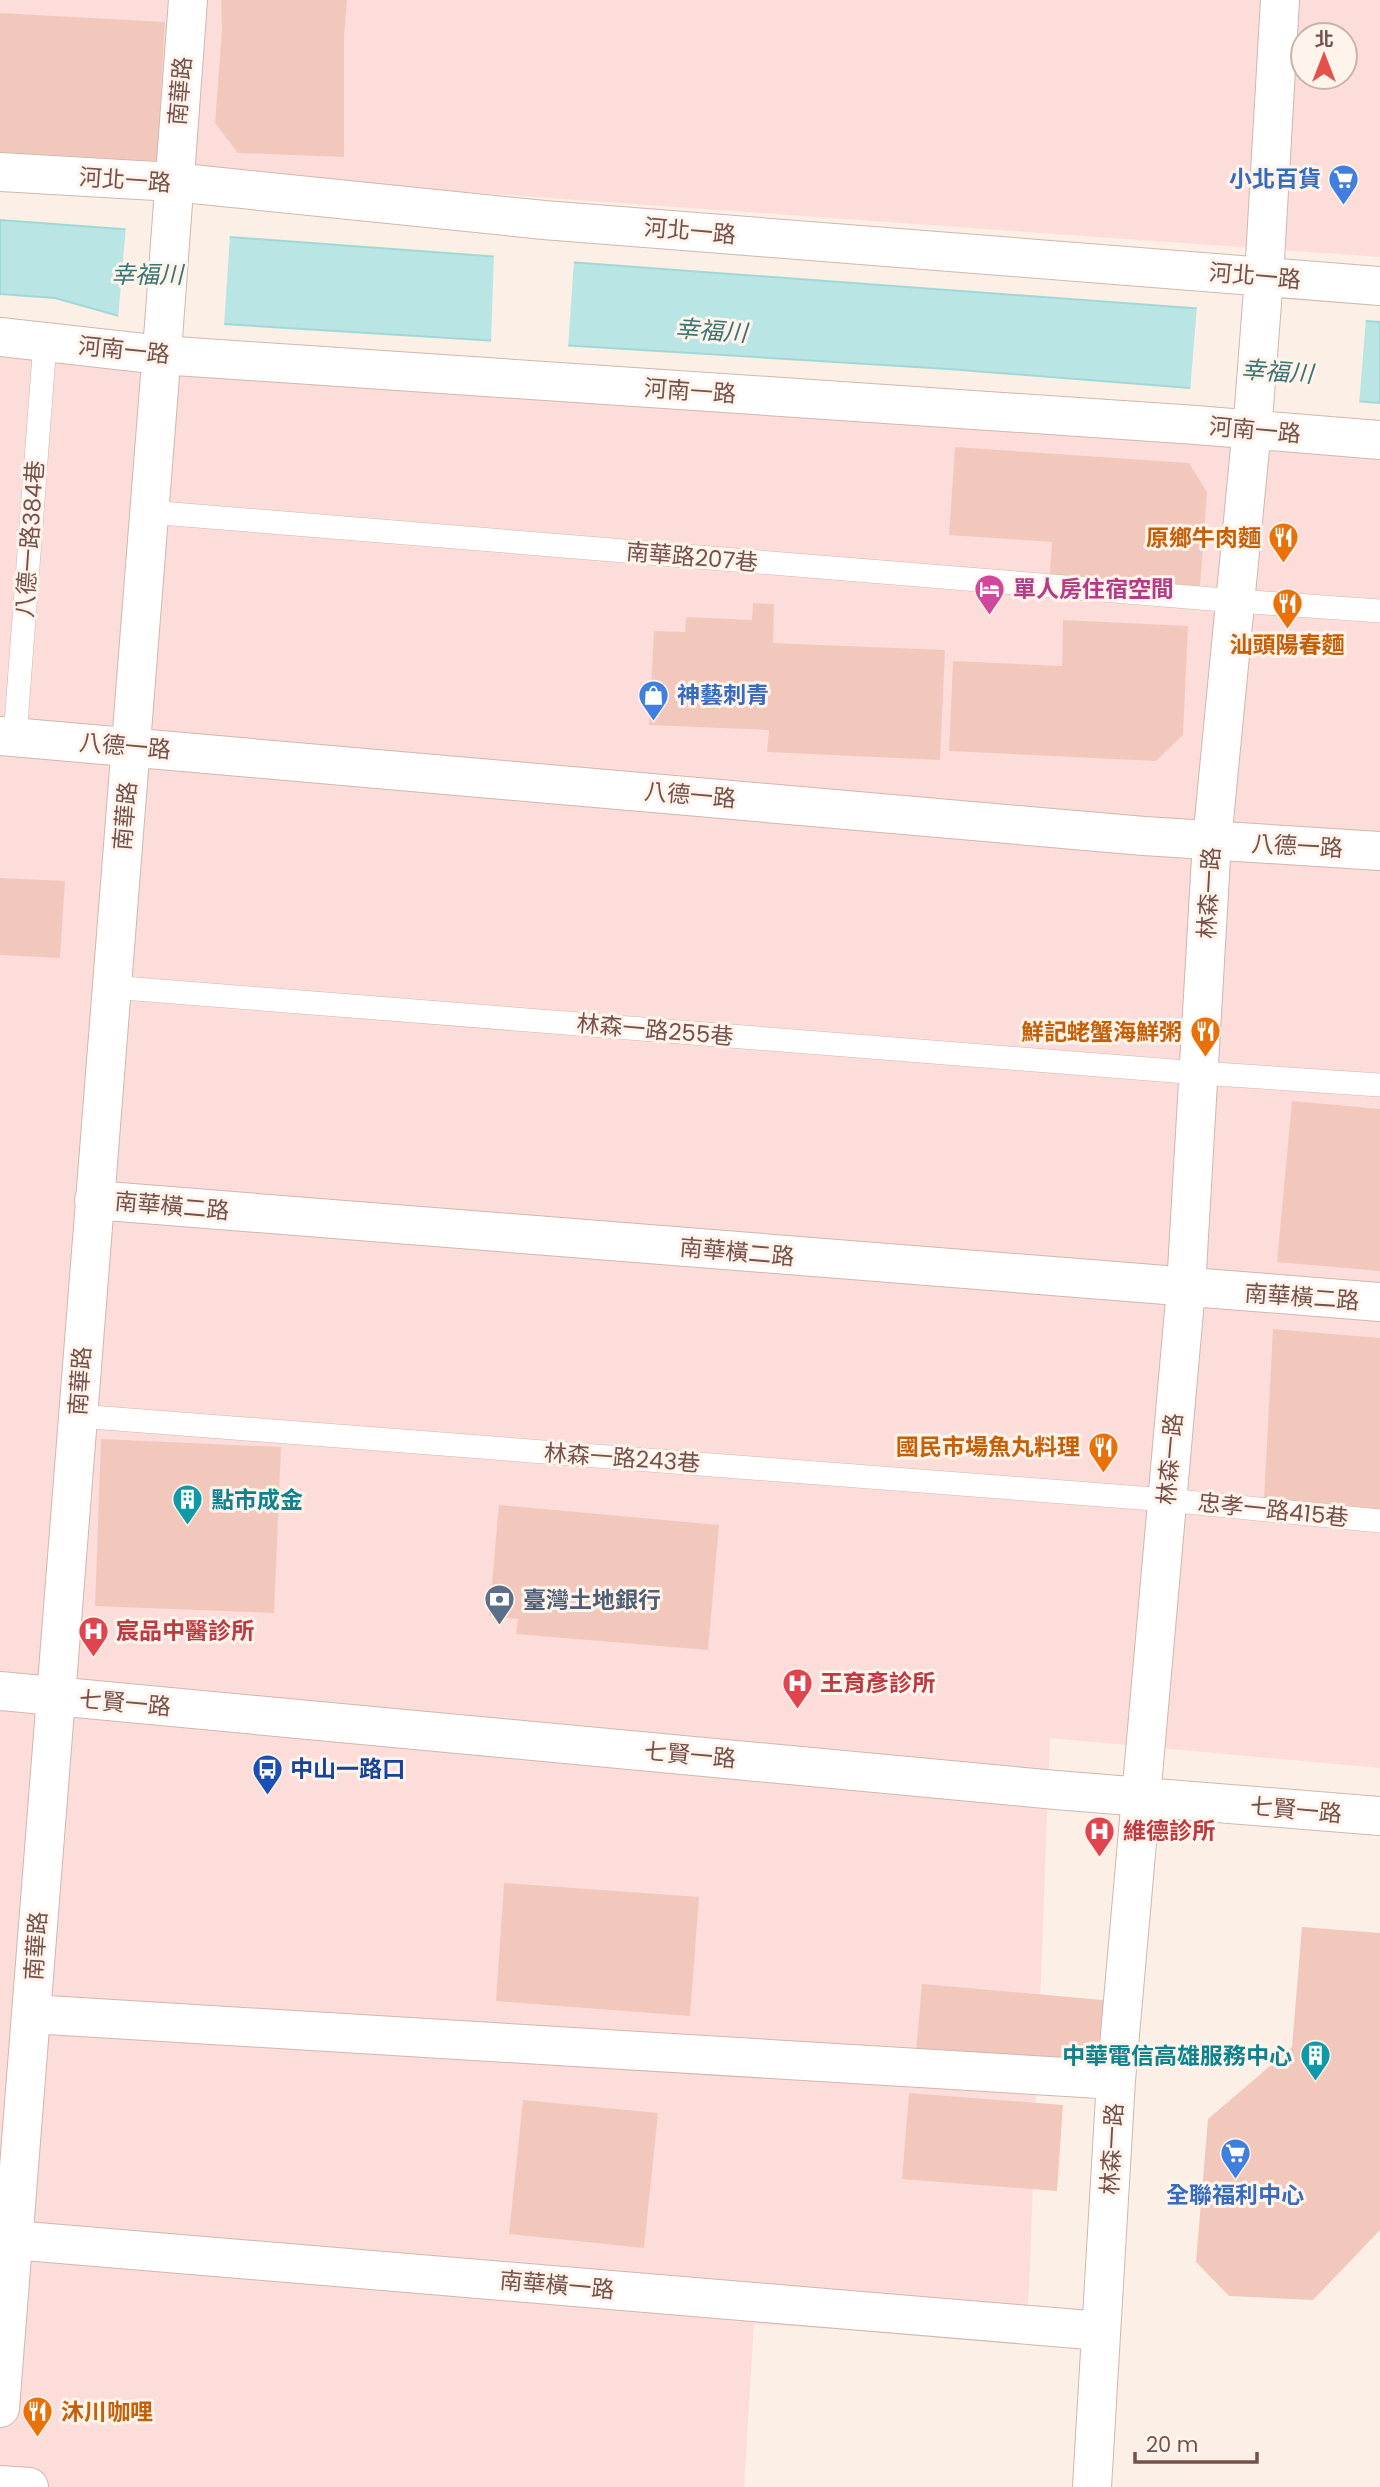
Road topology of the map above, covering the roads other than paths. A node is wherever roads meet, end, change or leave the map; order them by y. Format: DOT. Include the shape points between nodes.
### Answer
graph roads {
  1 [pos="188,0"];
  2 [pos="1280,0"];
  3 [pos="0,172"];
  4 [pos="173,182"];
  5 [pos="1264,277"];
  6 [pos="1380,286"];
  7 [pos="0,337"];
  8 [pos="45,342"];
  9 [pos="161,355"];
  10 [pos="1251,431"];
  11 [pos="1380,440"];
  12 [pos="148,512"];
  13 [pos="1237,601"];
  14 [pos="1380,611"];
  15 [pos="7,736"];
  16 [pos="131,747"];
  17 [pos="1212,841"];
  18 [pos="1380,851"];
  19 [pos="110,987"];
  20 [pos="1199,1073"];
  21 [pos="1380,1085"];
  22 [pos="94,1199"];
  23 [pos="1185,1288"];
  24 [pos="1380,1302"];
  25 [pos="78,1416"];
  26 [pos="1167,1500"];
  27 [pos="1380,1521"];
  28 [pos="0,1691"];
  29 [pos="56,1696"];
  30 [pos="1141,1797"];
  31 [pos="1380,1816"];
  32 [pos="31,2014"];
  33 [pos="1116,2080"];
  34 [pos="13,2240"];
  35 [pos="1101,2331"];
  36 [pos="0,2408"];
  37 [pos="0,2485"];
  38 [pos="29,2487"];
  39 [pos="1092,2487"];
  1 -- 4 [label="street, 南華路"];
  2 -- 5 [label="street"];
  3 -- 4 [label="street, 河北一路"];
  4 -- 5 [label="street, 河北一路" via="558,221"];
  4 -- 9 [label="street, 南華路"];
  5 -- 6 [label="street, 河北一路"];
  5 -- 10 [label="street, 林森一路"];
  7 -- 8 [label="street, 河南一路"];
  8 -- 9 [label="street, 河南一路"];
  8 -- 15 [label="lane, 八德一路384巷"];
  9 -- 10 [label="street, 河南一路"];
  9 -- 12 [label="street, 南華路"];
  10 -- 11 [label="street, 河南一路"];
  10 -- 13 [label="street, 林森一路"];
  12 -- 13 [label="lane, 南華路207巷"];
  12 -- 16 [label="street, 南華路"];
  13 -- 14 [label="lane, 南華路207巷"];
  13 -- 17 [label="street, 林森一路"];
  15 -- 16 [label="street, 八德一路"];
  16 -- 17 [label="street, 八德一路"];
  16 -- 19 [label="street, 南華路"];
  17 -- 18 [label="street, 八德一路"];
  17 -- 20 [label="street, 林森一路"];
  19 -- 20 [label="lane, 林森一路255巷"];
  19 -- 22 [label="street, 南華路"];
  20 -- 21 [label="lane, 林森一路255巷"];
  20 -- 23 [label="street, 林森一路"];
  22 -- 23 [label="street, 南華橫二路"];
  22 -- 25 [label="street, 南華路"];
  23 -- 24 [label="street, 南華橫二路"];
  23 -- 26 [label="street, 林森一路"];
  25 -- 26 [label="lane, 林森一路243巷"];
  25 -- 29 [label="street, 南華路"];
  26 -- 27 [label="lane, 忠孝一路415巷"];
  26 -- 30 [label="street, 林森一路"];
  28 -- 29 [label="street, 七賢一路"];
  29 -- 30 [label="street, 七賢一路"];
  29 -- 32 [label="street, 南華路"];
  30 -- 31 [label="street, 七賢一路"];
  30 -- 33 [label="street, 林森一路"];
  32 -- 33 [label="street"];
  32 -- 34 [label="street, 南華路"];
  33 -- 35 [label="street, 林森一路"];
  34 -- 35 [label="street, 南華橫一路"];
  34 -- 36 [label="street, 南華路"];
  35 -- 39 [label="street, 林森一路"];
  37 -- 38 [label="street"];
}
